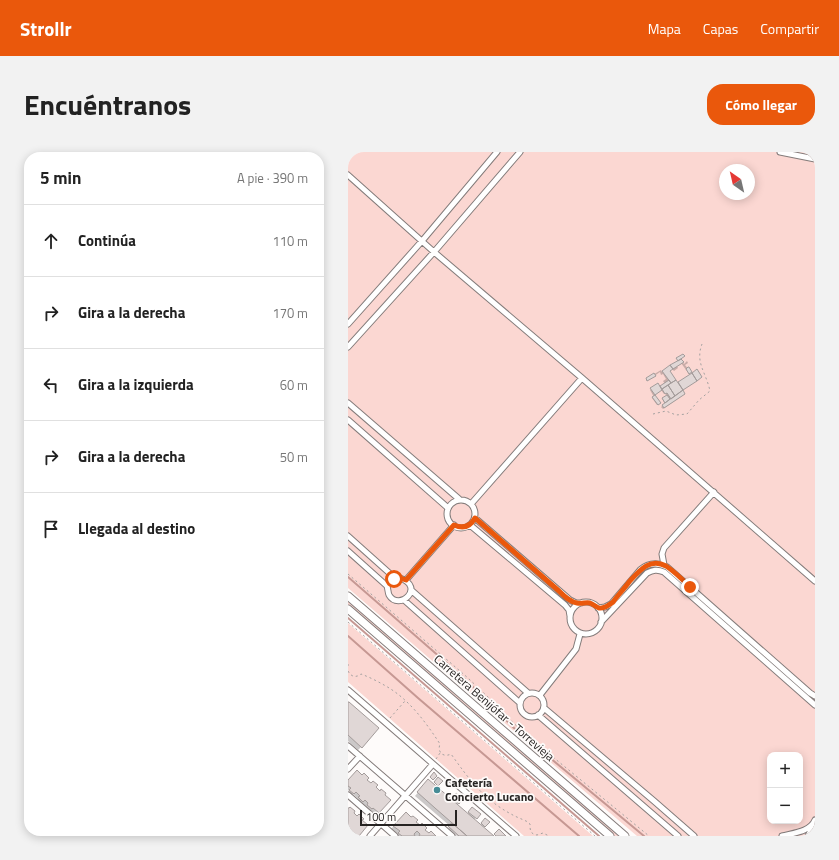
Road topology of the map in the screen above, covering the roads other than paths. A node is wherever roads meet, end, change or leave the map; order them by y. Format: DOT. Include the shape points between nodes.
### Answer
graph roads {
  1 [pos="497,152"];
  2 [pos="520,152"];
  3 [pos="780,152"];
  4 [pos="815,158"];
  5 [pos="348,175"];
  6 [pos="422,240"];
  7 [pos="434,252"];
  8 [pos="348,324"];
  9 [pos="348,347"];
  10 [pos="582,378"];
  11 [pos="348,403"];
  12 [pos="348,420"];
  13 [pos="714,492"];
  14 [pos="460,499"];
  15 [pos="471,504"];
  16 [pos="448,508"];
  17 [pos="475,518"];
  18 [pos="454,525"];
  19 [pos="470,525"];
  20 [pos="348,536"];
  21 [pos="348,551"];
  22 [pos="664,565"];
  23 [pos="396,579"];
  24 [pos="406,580"];
  25 [pos="815,581"];
  26 [pos="388,586"];
  27 [pos="411,590"];
  28 [pos="348,596"];
  29 [pos="404,600"];
  30 [pos="581,603"];
  31 [pos="598,608"];
  32 [pos="348,609"];
  33 [pos="570,616"];
  34 [pos="601,622"];
  35 [pos="580,634"];
  36 [pos="348,690"];
  37 [pos="528,693"];
  38 [pos="540,695"];
  39 [pos="815,696"];
  40 [pos="520,703"];
  41 [pos="815,705"];
  42 [pos="544,708"];
  43 [pos="538,715"];
  44 [pos="348,746"];
  45 [pos="360,756"];
  46 [pos="433,764"];
  47 [pos="348,769"];
  48 [pos="348,795"];
  49 [pos="406,796"];
  50 [pos="814,822"];
  51 [pos="381,824"];
  52 [pos="370,836"];
  53 [pos="395,836"];
  54 [pos="451,836"];
  55 [pos="516,836"];
  56 [pos="610,836"];
  57 [pos="625,836"];
  58 [pos="678,836"];
  59 [pos="694,836"];
  60 [pos="782,836"];
  61 [pos="808,836"];
  1 -- 6 [label="street"];
  2 -- 7 [label="street"];
  3 -- 4 [label="street"];
  5 -- 6 [label="street"];
  6 -- 7 [label="street"];
  6 -- 8 [label="street"];
  7 -- 9 [label="street"];
  7 -- 10 [label="street"];
  10 -- 13 [label="street"];
  10 -- 15 [label="street"];
  11 -- 14 [label="street"];
  12 -- 16 [label="street"];
  13 -- 22 [label="street" via="664,548"];
  13 -- 25 [label="street"];
  14 -- 15 [label="street"];
  14 -- 16 [label="street"];
  15 -- 17 [label="street" via="476,512"];
  16 -- 18 [label="street" via="447,516"];
  17 -- 19 [label="street"];
  17 -- 30 [label="street" via="570,600"];
  18 -- 19 [label="street" via="459,528"];
  18 -- 24 [label="street"];
  19 -- 33 [label="street" via="565,605"];
  20 -- 23 [label="street"];
  21 -- 26 [label="street"];
  22 -- 31 [label="street" via="652,564 644,567 611,604"];
  22 -- 39 [label="street"];
  23 -- 24 [label="street"];
  23 -- 26 [label="street"];
  24 -- 27 [label="street"];
  26 -- 29 [label="street" via="389,595 393,599"];
  27 -- 29 [label="street"];
  27 -- 37 [label="street"];
  28 -- 57 [label="main road, Carretera Benijófar - Torrevieja"];
  29 -- 40 [label="street"];
  30 -- 31 [label="street" via="592,603"];
  30 -- 33 [label="street"];
  31 -- 34 [label="street"];
  32 -- 56 [label="main road, Carretera Benijófar - Torrevieja"];
  33 -- 35 [label="street" via="572,626"];
  34 -- 35 [label="street" via="598,629 591,633"];
  34 -- 41 [label="street" via="647,573 653,570 664,572"];
  35 -- 38 [label="street" via="576,649"];
  36 -- 46 [label="street"];
  37 -- 38 [label="street"];
  37 -- 40 [label="street" via="522,697"];
  38 -- 42 [label="street" via="544,701"];
  40 -- 43 [label="street" via="525,715"];
  42 -- 43 [label="street"];
  42 -- 59 [label="street"];
  43 -- 58 [label="street"];
  44 -- 45 [label="street"];
  45 -- 47 [label="street"];
  45 -- 49 [label="street"];
  46 -- 49 [label="street"];
  46 -- 55 [label="street"];
  48 -- 51 [label="street"];
  49 -- 51 [label="street"];
  49 -- 54 [label="street"];
  50 -- 60 [label="street" via="801,832"];
  50 -- 61 [label="street"];
  51 -- 52 [label="street"];
  51 -- 53 [label="street"];
}
